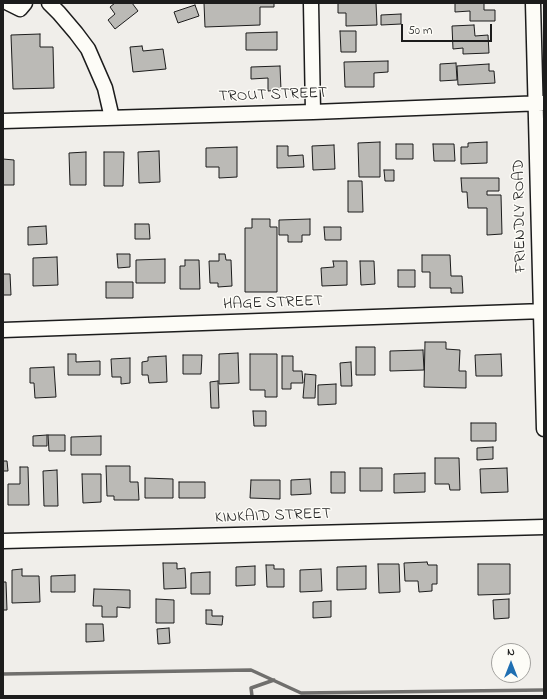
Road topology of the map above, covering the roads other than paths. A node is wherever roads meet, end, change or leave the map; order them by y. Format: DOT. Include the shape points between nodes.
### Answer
graph roads {
  1 [pos="8,3"];
  2 [pos="25,3"];
  3 [pos="49,3"];
  4 [pos="311,3"];
  5 [pos="533,3"];
  6 [pos="540,103"];
  7 [pos="313,112"];
  8 [pos="112,118"];
  9 [pos="3,121"];
  10 [pos="542,311"];
  11 [pos="3,330"];
  12 [pos="544,429"];
  13 [pos="544,527"];
  14 [pos="3,541"];
  1 -- 2 [label="street" via="20,9"];
  3 -- 8 [label="street" via="88,49 105,88"];
  4 -- 7 [label="street"];
  5 -- 6 [label="street, FRIENDLY ROAD"];
  6 -- 7 [label="street, TROUT STREET"];
  6 -- 10 [label="street, FRIENDLY ROAD"];
  7 -- 8 [label="street, TROUT STREET"];
  8 -- 9 [label="street, TROUT STREET"];
  10 -- 11 [label="street, HAGE STREET"];
  10 -- 12 [label="street, FRIENDLY ROAD"];
  13 -- 14 [label="street, KINKAID STREET"];
}
